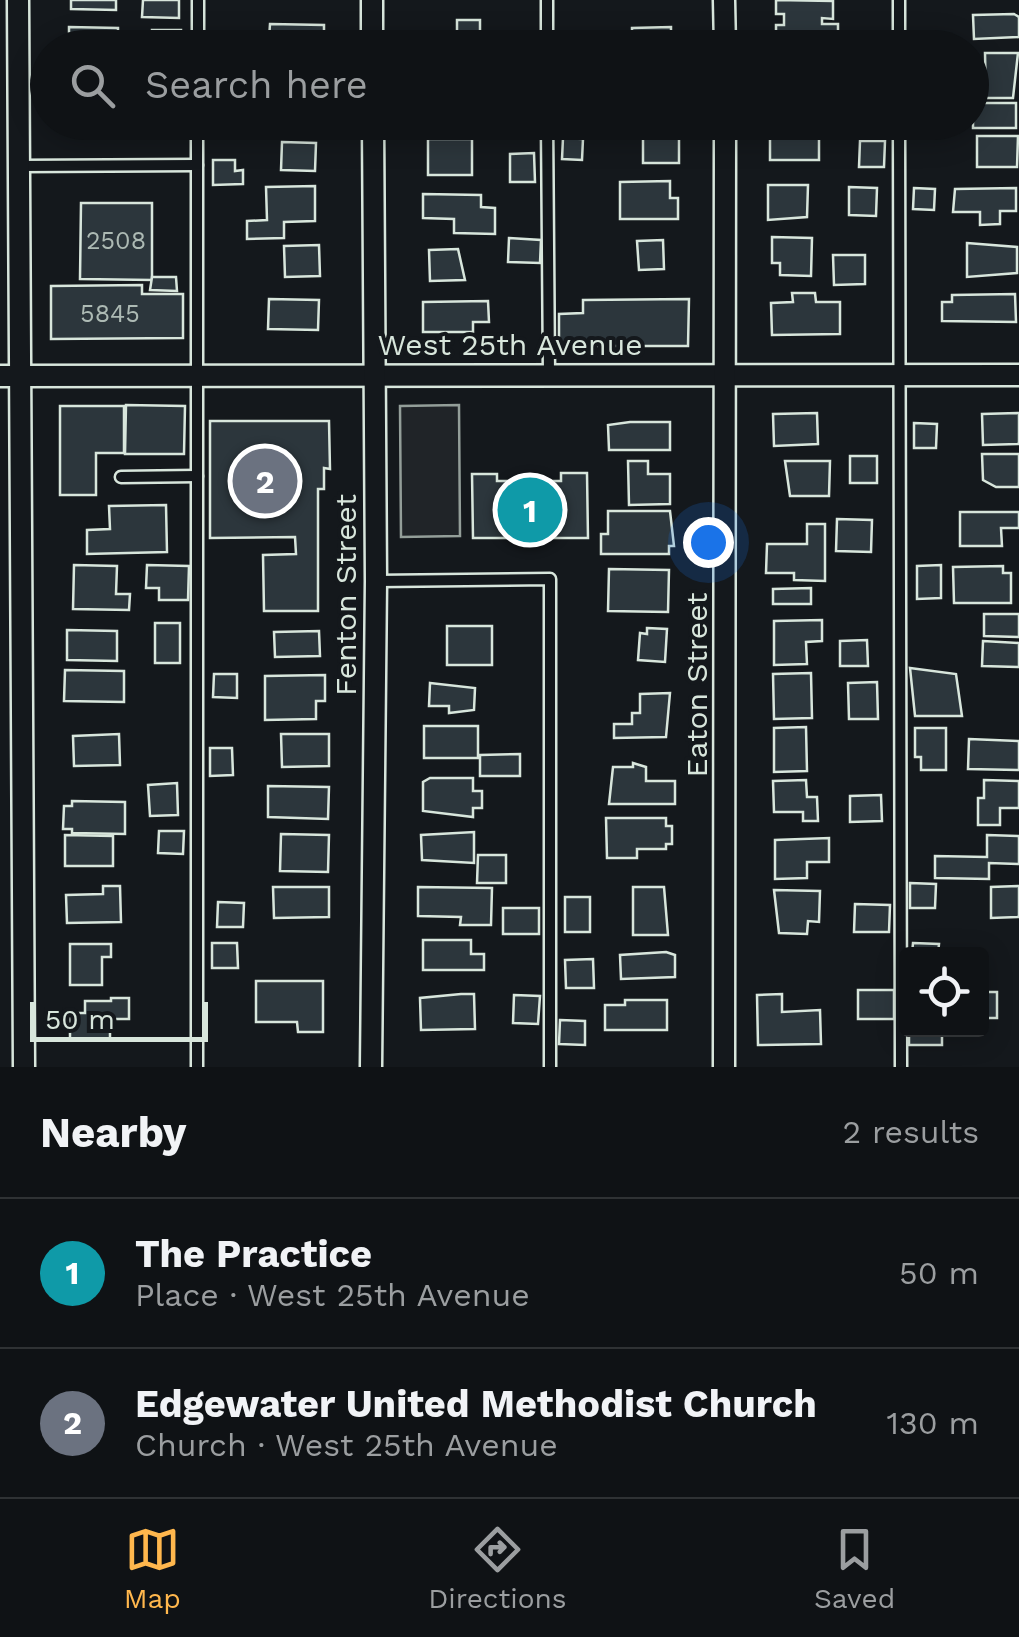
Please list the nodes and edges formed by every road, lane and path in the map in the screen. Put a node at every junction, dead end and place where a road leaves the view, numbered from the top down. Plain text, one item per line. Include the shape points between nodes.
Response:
1 (18, 0) edge
2 (198, 0) edge
3 (372, 0) edge
4 (547, 0) edge
5 (724, 0) edge
6 (899, 0) edge
7 (198, 30) edge
8 (372, 30) edge
9 (547, 30) edge
10 (724, 30) edge
11 (899, 30) edge
12 (198, 140) edge
13 (373, 140) edge
14 (547, 140) edge
15 (725, 140) edge
16 (899, 140) edge
17 (197, 165) junction
18 (19, 166) junction
19 (375, 374) junction
20 (548, 374) junction
21 (197, 375) junction
22 (726, 375) junction
23 (900, 375) junction
24 (1019, 375) edge
25 (10, 377) edge
26 (197, 476) junction
27 (121, 477) dead end
28 (376, 581) junction
29 (24, 1067) edge
30 (197, 1067) edge
31 (372, 1067) edge
32 (550, 1067) edge
33 (724, 1067) edge
34 (902, 1067) edge

1 - 18 street
2 - 7 lane
3 - 8 street
4 - 9 lane
5 - 10 street
6 - 11 lane
12 - 17 lane
13 - 19 street, Fenton Street
14 - 20 lane
15 - 22 street, Eaton Street
16 - 23 lane
17 - 18 lane
17 - 21 lane
18 - 25 street
19 - 20 street, West 25th Avenue
19 - 21 street, West 25th Avenue
19 - 28 street, Fenton Street
20 - 22 street, West 25th Avenue
21 - 25 street, West 25th Avenue
21 - 26 lane
22 - 23 street, West 25th Avenue
22 - 33 street, Eaton Street
23 - 24 street, West 25th Avenue
23 - 34 lane
25 - 29 street
26 - 27 lane
26 - 30 lane
28 - 31 street, Fenton Street
28 - 32 lane via 550,579

